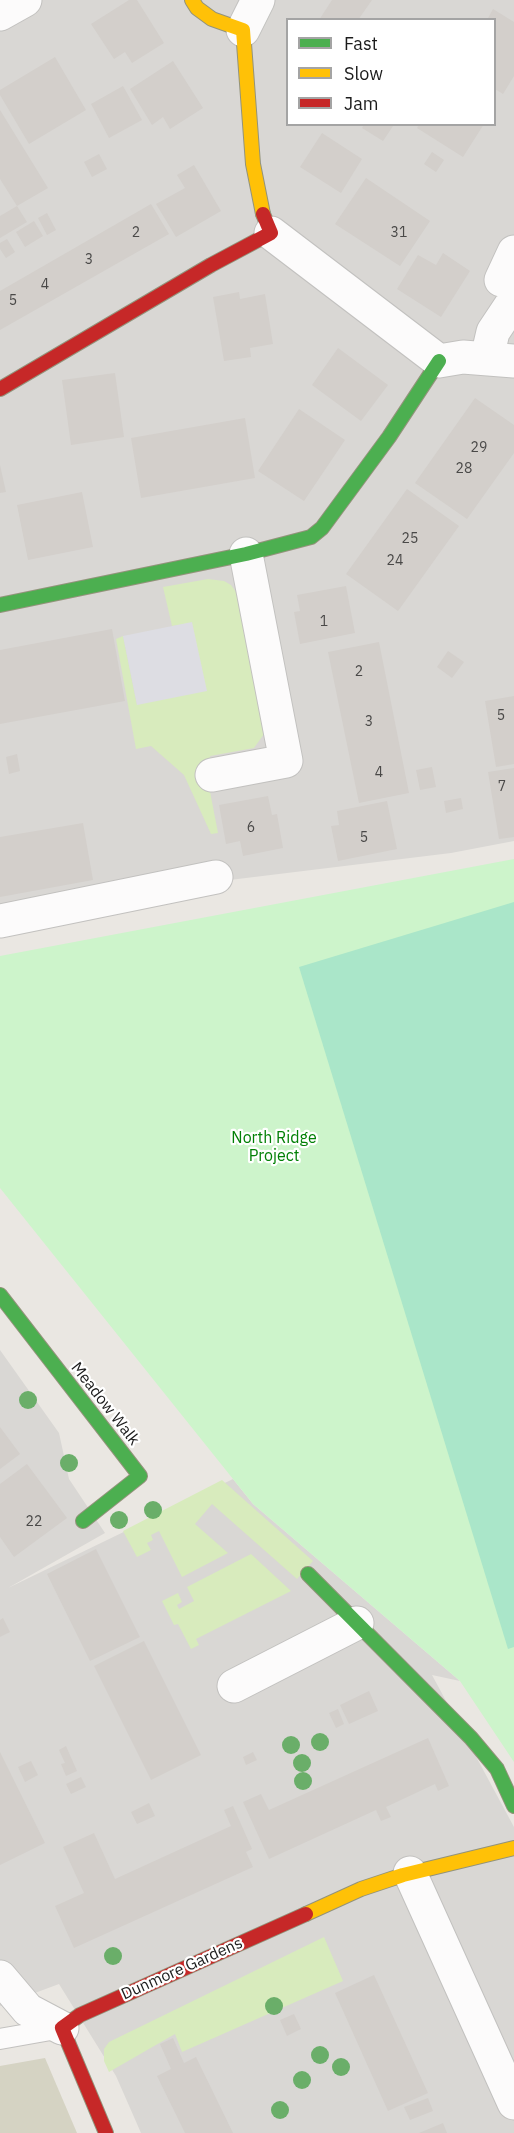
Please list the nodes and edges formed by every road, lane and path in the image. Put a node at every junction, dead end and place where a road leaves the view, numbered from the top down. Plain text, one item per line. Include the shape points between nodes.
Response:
1 (25, 0) edge
2 (192, 0) edge
3 (258, 0) edge
4 (0, 14) edge
5 (243, 30) junction
6 (271, 233) junction
7 (509, 278) edge
8 (501, 359) edge
9 (439, 361) junction
10 (0, 389) edge
11 (246, 554) junction
12 (0, 604) edge
13 (212, 776) dead end
14 (216, 877) dead end
15 (0, 921) edge
16 (0, 1295) edge
17 (82, 1521) dead end
18 (308, 1574) dead end
19 (357, 1623) junction
20 (234, 1686) dead end
21 (514, 1806) edge
22 (514, 1848) edge
23 (410, 1873) junction
24 (0, 1977) edge
25 (62, 2028) junction
26 (0, 2039) edge
27 (514, 2103) edge
28 (106, 2133) edge

1 - 4 street
2 - 5 street via 212,19
3 - 5 street
5 - 6 street via 253,164
6 - 9 street
6 - 10 street
7 - 8 street via 493,332
8 - 9 street via 463,357
9 - 11 street via 322,528 303,540
11 - 12 street
11 - 13 street via 286,761
14 - 15 street
16 - 17 street, Meadow Walk via 140,1476
18 - 19 street
19 - 20 street
19 - 21 street via 471,1738 496,1769
22 - 23 street, Dunmore Gardens
23 - 25 street, Dunmore Gardens via 361,1889 80,2015
23 - 27 street
24 - 25 street via 28,2010
25 - 26 lane
25 - 28 street

